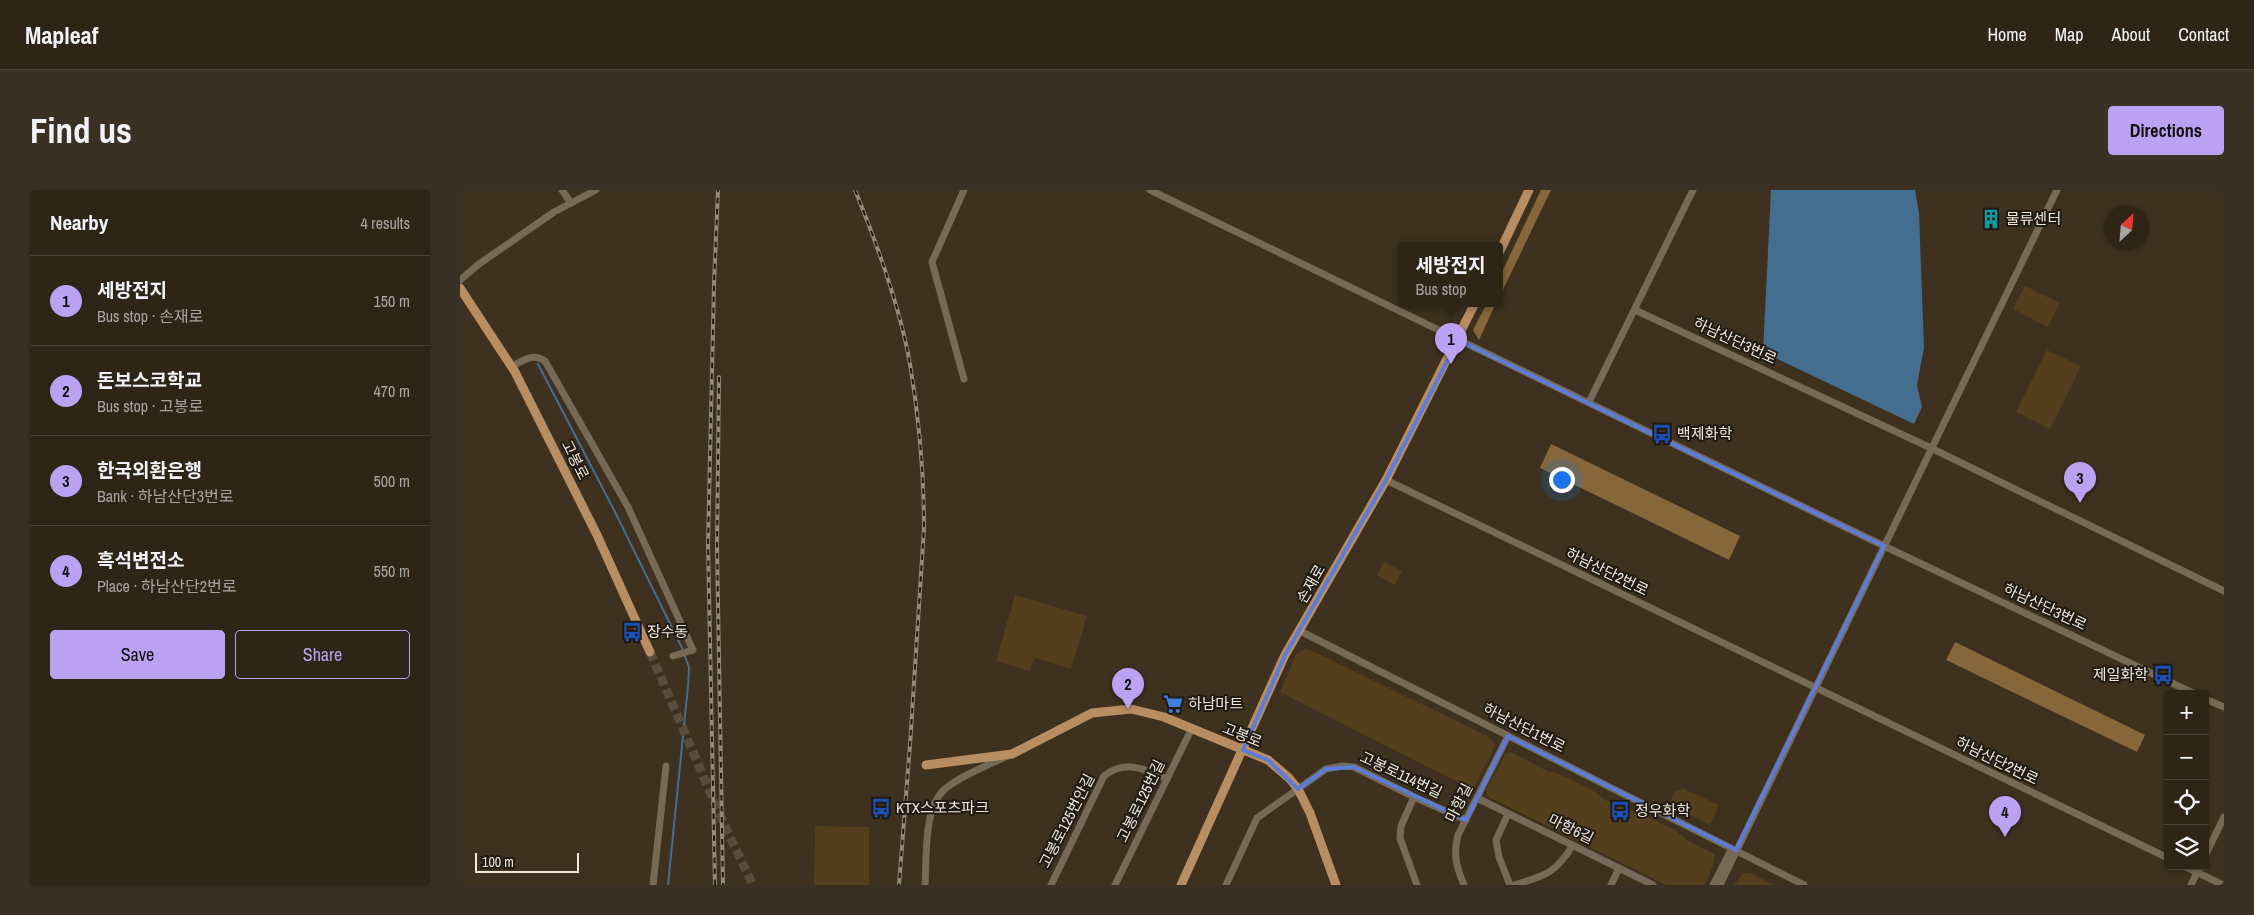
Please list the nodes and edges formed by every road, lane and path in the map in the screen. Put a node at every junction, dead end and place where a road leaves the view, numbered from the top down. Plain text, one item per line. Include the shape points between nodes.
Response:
1 (562, 190) edge
2 (596, 190) edge
3 (964, 190) edge
4 (1150, 190) edge
5 (1529, 190) edge
6 (1693, 190) edge
7 (2057, 190) edge
8 (571, 203) junction
9 (1503, 246) edge
10 (460, 280) edge
11 (460, 288) edge
12 (1473, 307) edge
13 (1636, 310) junction
14 (1458, 340) junction
15 (512, 366) junction
16 (964, 379) dead end
17 (1589, 402) junction
18 (1931, 448) junction
19 (1386, 480) junction
20 (1884, 546) junction
21 (2224, 591) edge
22 (1300, 631) junction
23 (650, 652) tunnel mouth
24 (675, 655) dead end
25 (1815, 688) junction
26 (2187, 690) edge
27 (2209, 701) edge
28 (2224, 708) edge
29 (1192, 728) junction
30 (1508, 736) junction
31 (1243, 750) junction
32 (1012, 754) junction
33 (926, 765) dead end
34 (666, 766) dead end
35 (1167, 779) junction
36 (1298, 788) junction
37 (1414, 796) junction
38 (1477, 798) junction
39 (1508, 814) junction
40 (2224, 817) edge
41 (1466, 820) junction
42 (1573, 845) junction
43 (2209, 848) edge
44 (1736, 850) junction
45 (2164, 856) edge
46 (1619, 868) junction
47 (2198, 870) edge
48 (2200, 870) edge
49 (652, 885) edge
50 (925, 885) edge
51 (1051, 885) edge
52 (1115, 885) edge
53 (1181, 885) edge
54 (1226, 885) edge
55 (1336, 885) edge
56 (1417, 885) edge
57 (1464, 885) edge
58 (1510, 885) edge
59 (1514, 885) edge
60 (1611, 885) edge
61 (1653, 885) edge
62 (1713, 885) edge
63 (1720, 885) edge
64 (1804, 885) edge
65 (2191, 885) edge
66 (2223, 885) edge

1 - 8 street
2 - 8 street
3 - 16 street via 932,262
4 - 14 street, 하남산단3번로
5 - 9 main road
6 - 13 street
7 - 18 street
8 - 10 street
11 - 15 main road, 고봉로
12 - 14 main road, 손재로
13 - 17 street
13 - 18 street, 하남산단3번로
14 - 17 street, 하남산단3번로
14 - 19 main road, 손재로
15 - 23 main road, 고봉로 via 597,536
15 - 24 street via 532,357 545,361 628,507 693,650
17 - 20 street, 하남산단3번로
18 - 20 street
18 - 21 street, 하남산단3번로
19 - 22 main road, 손재로
19 - 25 street, 하남산단2번로
20 - 25 street
20 - 26 street, 하남산단3번로
22 - 30 street, 하남산단1번로
22 - 31 main road, 손재로 via 1284,655
25 - 44 street
25 - 45 street, 하남산단2번로
27 - 28 street
29 - 31 main road, 고봉로
29 - 32 main road, 고봉로 via 1136,710 1105,711 1073,721
29 - 35 street, 고봉로125번길
30 - 38 street, 마항길
30 - 44 street, 하남산단1번로
31 - 36 main road, 고봉로 via 1268,760
31 - 53 main road, 손재로
32 - 33 main road, 고봉로
32 - 50 street via 950,786 938,797 931,811
34 - 49 street
35 - 51 street, 고봉로125번안길 via 1140,766 1122,766 1104,776
35 - 52 street, 고봉로125번길
36 - 37 street, 고봉로114번길 via 1326,769 1354,766
36 - 54 street, 고봉로114번길 via 1257,818
36 - 55 main road, 고봉로
37 - 41 street, 고봉로114번길
37 - 56 street via 1400,826 1400,838
38 - 39 street, 마항6길
38 - 41 street, 마항길
39 - 42 street, 마항6길
39 - 58 street via 1496,840
40 - 43 street
41 - 57 street, 마항길 via 1454,848 1455,864
42 - 46 street, 마항6길
42 - 59 street via 1553,871
44 - 62 street via 1730,852
44 - 63 street
44 - 64 street, 하남산단1번로
46 - 60 street
46 - 61 street, 마항6길
47 - 65 street
48 - 66 street

